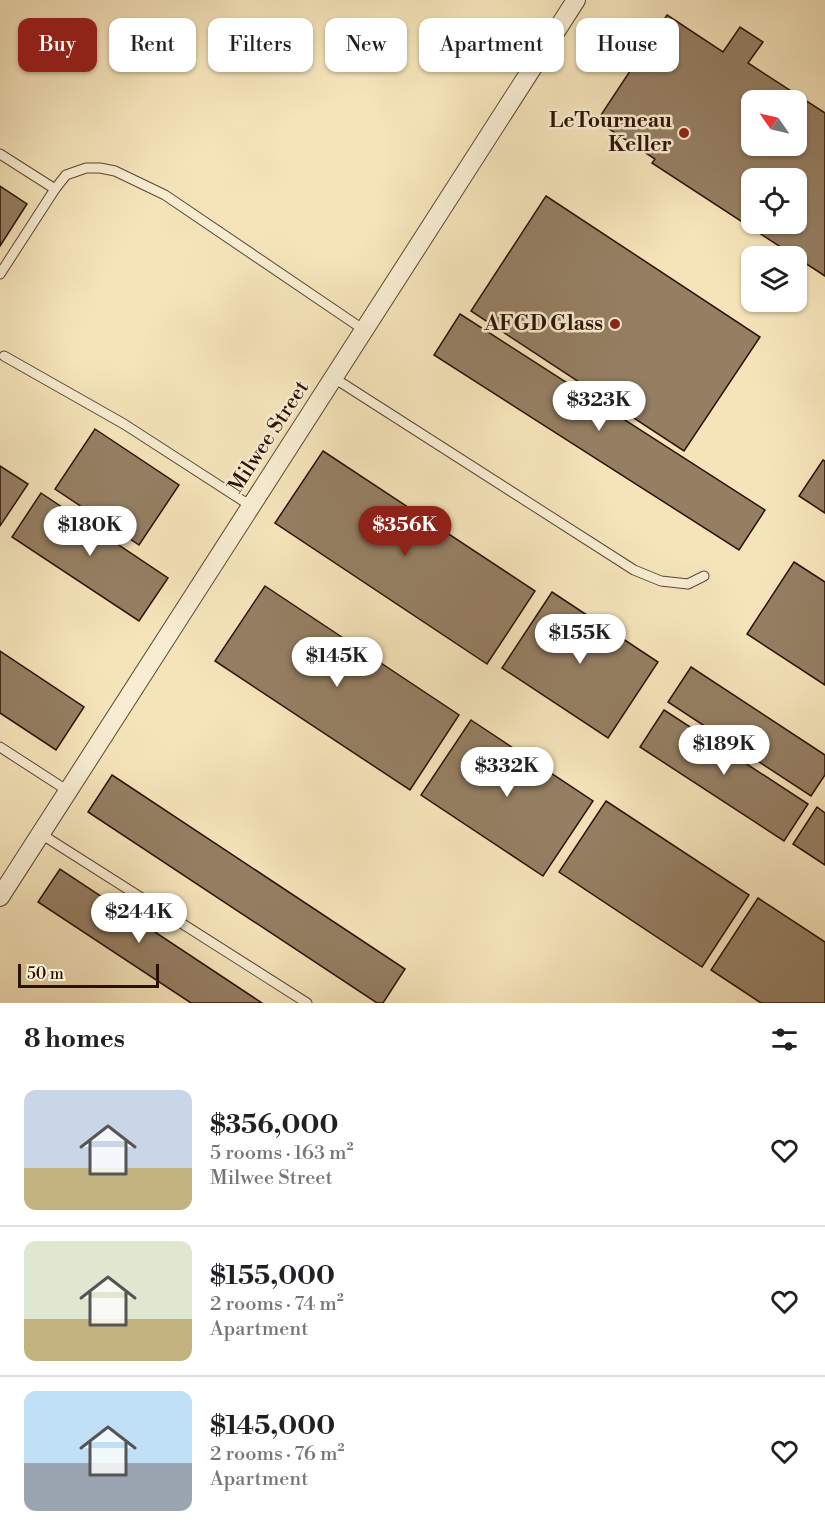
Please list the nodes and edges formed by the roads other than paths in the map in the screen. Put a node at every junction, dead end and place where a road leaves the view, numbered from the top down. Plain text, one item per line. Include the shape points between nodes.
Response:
1 (576, 0) edge
2 (0, 154) edge
3 (55, 189) junction
4 (0, 274) edge
5 (364, 330) junction
6 (4, 356) dead end
7 (334, 378) junction
8 (251, 506) junction
9 (704, 576) dead end
10 (0, 747) edge
11 (68, 791) junction
12 (40, 834) junction
13 (0, 897) edge
14 (307, 1003) edge

1 - 5 street, Milwee Street
2 - 3 lane
3 - 4 lane
3 - 5 lane via 66,175 86,168 115,171 165,195
5 - 7 street, Milwee Street
6 - 8 lane via 124,424
7 - 8 street, Milwee Street
7 - 9 lane via 634,570 661,581 688,584
8 - 11 street, Milwee Street
10 - 11 lane
11 - 12 street, Milwee Street
12 - 13 street, Milwee Street
12 - 14 lane

